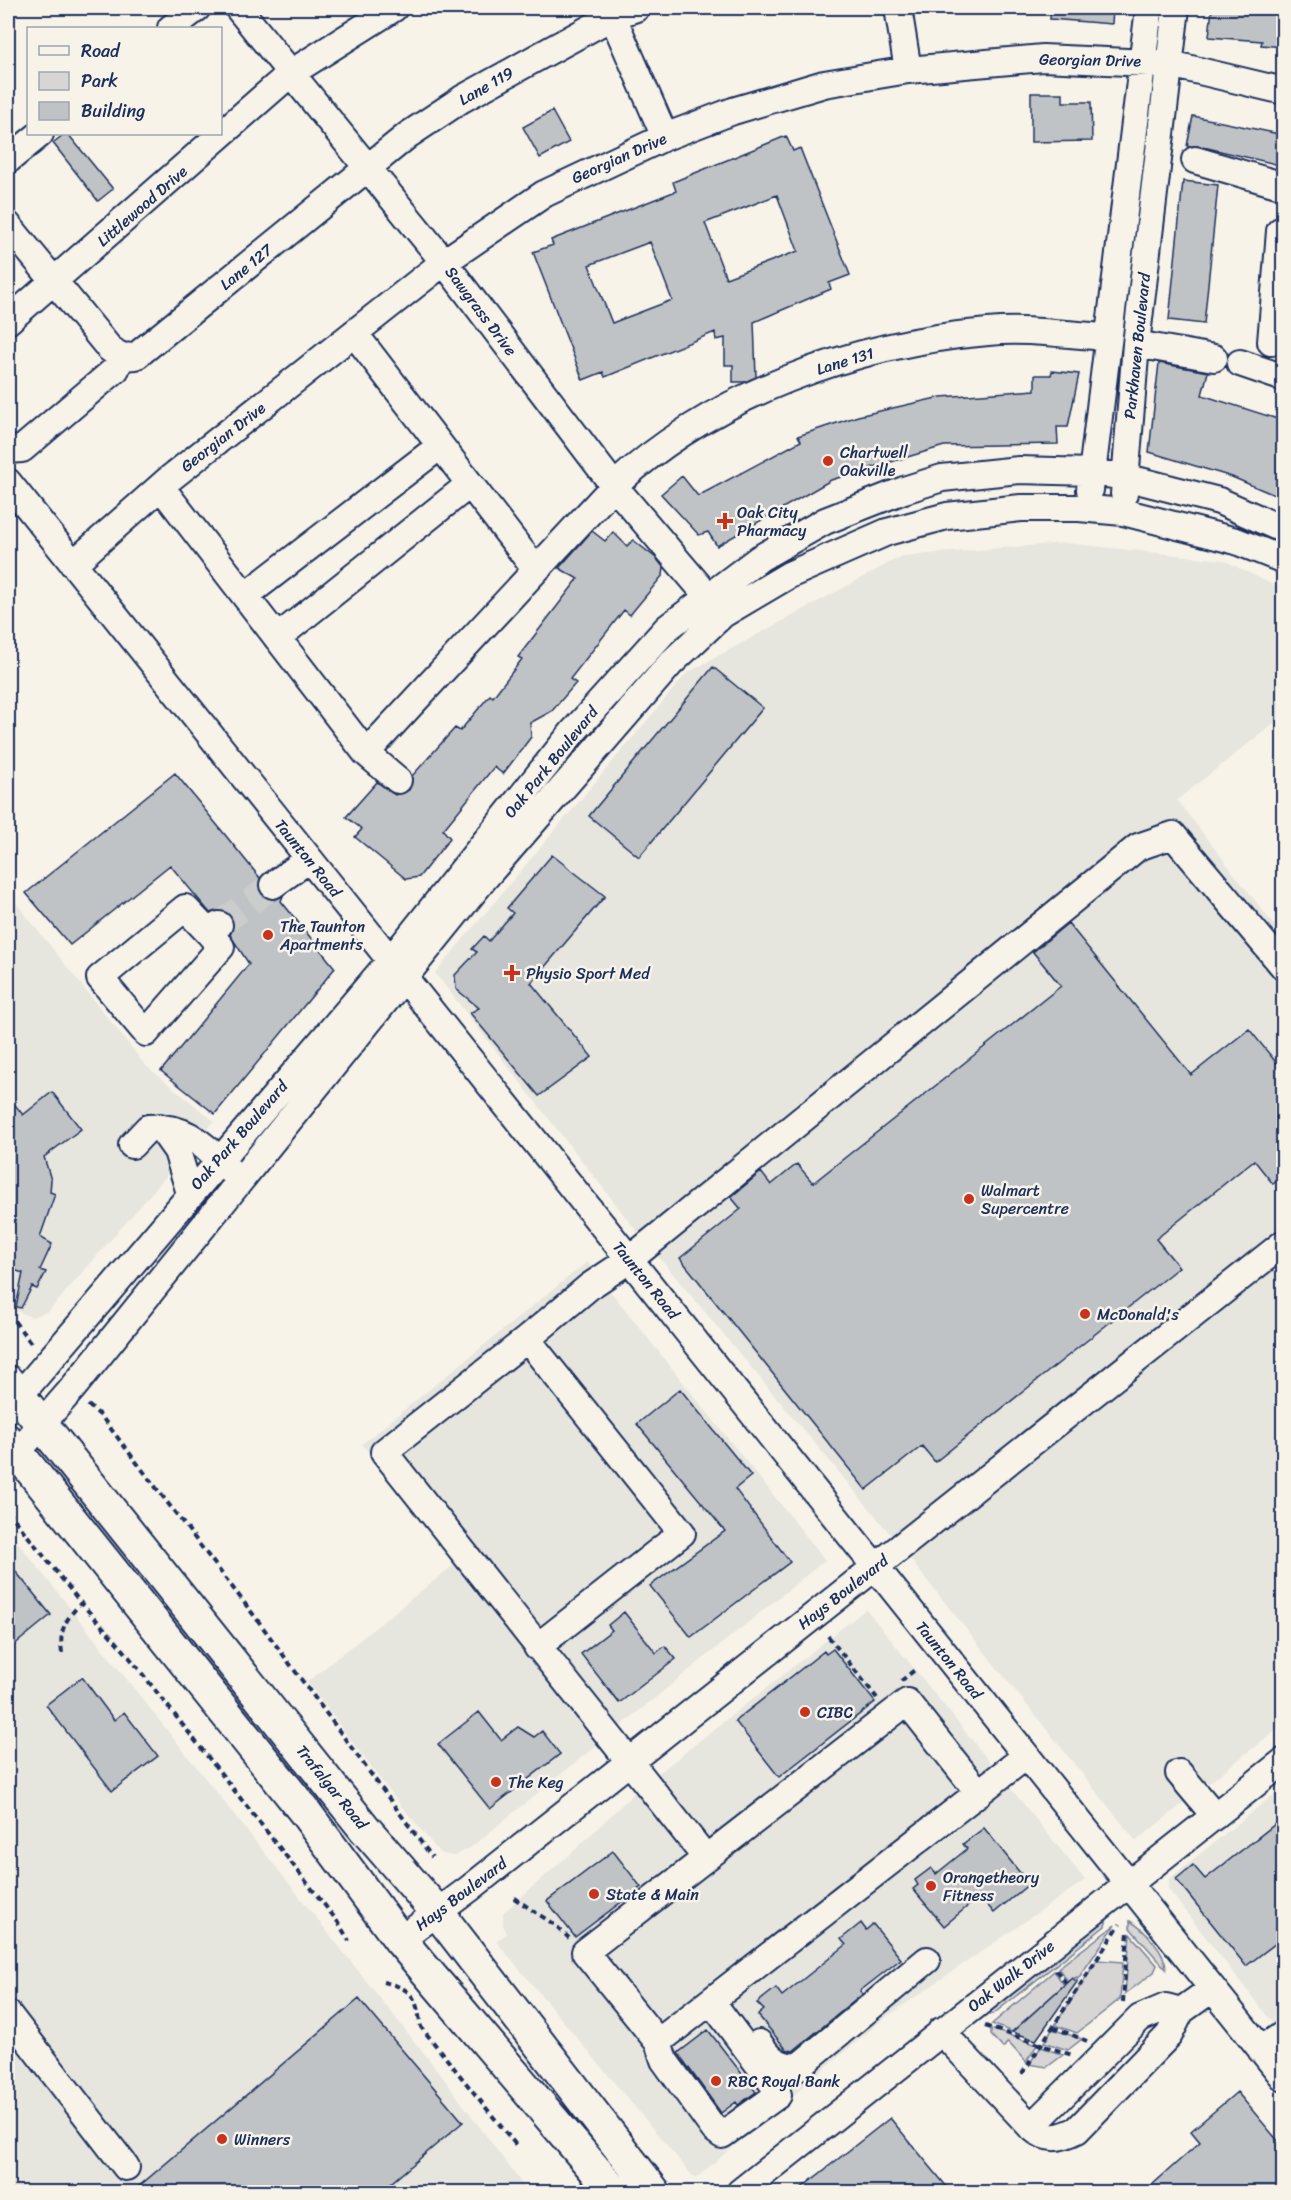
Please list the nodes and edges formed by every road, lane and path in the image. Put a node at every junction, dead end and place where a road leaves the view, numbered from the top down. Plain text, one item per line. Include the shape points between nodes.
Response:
1 (197, 8) edge
2 (238, 8) edge
3 (394, 8) edge
4 (898, 8) edge
5 (1149, 8) edge
6 (1176, 8) edge
7 (619, 10) edge
8 (172, 27) edge
9 (1142, 61) junction
10 (1170, 64) junction
11 (908, 70) junction
12 (291, 74) junction
13 (1284, 91) edge
14 (39, 135) edge
15 (222, 135) edge
16 (222, 135) edge
17 (665, 137) junction
18 (8, 160) edge
19 (1195, 160) dead end
20 (367, 168) junction
21 (1155, 180) junction
22 (1127, 183) junction
23 (1284, 186) edge
24 (8, 225) edge
25 (1284, 231) edge
26 (444, 262) junction
27 (53, 283) junction
28 (8, 321) edge
29 (354, 333) junction
30 (1107, 337) junction
31 (1271, 342) dead end
32 (1136, 344) junction
33 (121, 357) junction
34 (1214, 358) dead end
35 (1240, 363) dead end
36 (1284, 378) edge
37 (440, 446) junction
38 (8, 450) edge
39 (1092, 472) junction
40 (1125, 477) junction
41 (8, 482) edge
42 (470, 484) junction
43 (614, 486) junction
44 (161, 487) junction
45 (1088, 509) junction
46 (1123, 512) junction
47 (1284, 530) edge
48 (1284, 560) edge
49 (73, 564) junction
50 (536, 570) junction
51 (245, 596) junction
52 (715, 605) junction
53 (277, 638) junction
54 (366, 753) junction
55 (398, 780) dead end
56 (309, 859) junction
57 (273, 885) tunnel mouth
58 (214, 929) joint
59 (1284, 967) edge
60 (398, 970) junction
61 (160, 1127) junction
62 (132, 1145) dead end
63 (218, 1160) junction
64 (240, 1181) junction
65 (190, 1192) junction
66 (1284, 1243) edge
67 (629, 1260) junction
68 (8, 1313) edge
69 (527, 1339) junction
70 (31, 1342) dead end
71 (11, 1396) edge
72 (97, 1412) dead end
73 (21, 1445) edge
74 (8, 1511) edge
75 (875, 1567) junction
76 (81, 1603) junction
77 (828, 1636) dead end
78 (537, 1647) junction
79 (62, 1653) dead end
80 (917, 1668) dead end
81 (894, 1687) dead end
82 (886, 1693) dead end
83 (1026, 1756) junction
84 (1284, 1761) edge
85 (628, 1762) junction
86 (1179, 1773) dead end
87 (980, 1793) junction
88 (1215, 1816) junction
89 (432, 1857) dead end
90 (706, 1858) junction
91 (1128, 1884) junction
92 (514, 1898) dead end
93 (438, 1913) junction
94 (1120, 1924) dead end
95 (1128, 1931) dead end
96 (400, 1940) junction
97 (349, 1941) dead end
98 (585, 1952) junction
99 (927, 1960) dead end
100 (1056, 1970) dead end
101 (382, 1982) dead end
102 (1066, 1983) dead end
103 (1212, 1989) junction
104 (716, 1996) junction
105 (1123, 2002) dead end
106 (1181, 2011) junction
107 (8, 2014) edge
108 (985, 2026) dead end
109 (1053, 2027) junction
110 (941, 2031) junction
111 (1284, 2034) edge
112 (1088, 2041) dead end
113 (658, 2042) junction
114 (1041, 2044) junction
115 (1261, 2050) junction
116 (1078, 2057) dead end
117 (1022, 2074) dead end
118 (1284, 2079) edge
119 (1031, 2127) junction
120 (516, 2145) dead end
121 (126, 2167) dead end
122 (614, 2193) edge
123 (654, 2193) edge
124 (740, 2193) edge

1 - 8 street
2 - 12 street, Sawgrass Drive
3 - 12 street, Littlewood Drive
4 - 11 street
5 - 9 street, Parkhaven Boulevard
6 - 10 street, Parkhaven Boulevard
7 - 17 street
7 - 20 street, Lane 119 via 462,99
9 - 10 street, Georgian Drive
9 - 11 street, Georgian Drive via 1043,58
9 - 22 street, Parkhaven Boulevard
10 - 13 street, Georgian Drive
10 - 21 street, Parkhaven Boulevard
11 - 17 street, Georgian Drive via 824,84 733,111
12 - 15 street, Littlewood Drive
12 - 20 street, Sawgrass Drive
14 - 18 street
16 - 27 street, Littlewood Drive
17 - 26 street, Georgian Drive via 544,194
19 - 23 street
20 - 26 street, Sawgrass Drive
20 - 33 street, Lane 127 via 136,356
21 - 22 street
21 - 32 street, Parkhaven Boulevard
22 - 30 street, Parkhaven Boulevard
24 - 27 street
25 - 31 street via 1280,231
26 - 29 street, Georgian Drive
26 - 43 street, Sawgrass Drive
27 - 28 street, Littlewood Drive
27 - 33 street
29 - 37 street
29 - 44 street, Georgian Drive
30 - 39 street, Parkhaven Boulevard
30 - 43 street, Lane 131 via 989,332 859,356 783,382 714,415 659,448
32 - 34 street
32 - 40 street, Parkhaven Boulevard
33 - 38 street via 116,369 22,450
35 - 36 street
37 - 42 street
37 - 51 street
39 - 40 street, Oak Park Boulevard
39 - 45 street, Parkhaven Boulevard
39 - 52 street, Oak Park Boulevard via 986,473 942,478 904,490 825,521 760,558
40 - 46 street, Parkhaven Boulevard
40 - 47 street, Oak Park Boulevard via 1219,501
41 - 49 street, Taunton Road
42 - 50 street
42 - 53 street
43 - 50 street, Lane 131
43 - 52 street, Sawgrass Drive
44 - 49 street, Georgian Drive
44 - 51 street
45 - 46 street, Oak Park Boulevard
45 - 52 street, Oak Park Boulevard via 1021,508 947,516 887,532
46 - 48 street, Oak Park Boulevard via 1236,541
49 - 56 street, Taunton Road
50 - 54 street, Lane 131
51 - 53 street
52 - 60 street, Oak Park Boulevard via 671,663 483,880
53 - 54 street
54 - 55 street
56 - 57 street
56 - 60 street, Taunton Road
58 - 58 street via 221,947 146,1033 100,978 184,908
59 - 67 street via 1173,835 1138,847
60 - 63 street, Oak Park Boulevard
60 - 64 street, Oak Park Boulevard
60 - 67 street, Taunton Road
61 - 62 street via 148,1128
61 - 63 street via 192,1135
61 - 65 street via 177,1151
63 - 64 street
63 - 65 street, Oak Park Boulevard
64 - 73 street, Oak Park Boulevard
65 - 71 street, Oak Park Boulevard
66 - 75 street, Hays Boulevard
67 - 69 street via 590,1286
67 - 75 street, Taunton Road
68 - 70 path
69 - 78 street via 384,1452
69 - 78 street via 682,1533
71 - 73 main road, Trafalgar Road
72 - 89 path via 256,1618
73 - 93 main road, Trafalgar Road
73 - 96 main road, Trafalgar Road
74 - 76 path
75 - 83 street, Taunton Road
75 - 85 street, Hays Boulevard
76 - 79 path via 67,1618 59,1635
76 - 97 path via 122,1648
77 - 82 path via 878,1699
78 - 85 street
80 - 81 path
83 - 87 street
83 - 91 street, Taunton Road
84 - 88 street, Oak Walk Drive
85 - 90 street
85 - 93 street, Hays Boulevard
86 - 88 street
87 - 90 street via 908,1702
87 - 104 street
88 - 91 street, Oak Walk Drive
90 - 98 street
91 - 103 street, Taunton Road
91 - 110 street, Oak Walk Drive
92 - 98 path via 555,1925
93 - 96 street, Hays Boulevard
93 - 123 main road, Trafalgar Road
94 - 109 path
95 - 105 path
96 - 122 main road, Trafalgar Road
98 - 113 street
99 - 104 street via 798,2067 783,2066 769,2057
100 - 102 path
101 - 120 path via 402,1986 412,1994 421,2027
103 - 106 street
103 - 115 street, Taunton Road
104 - 113 street
104 - 113 street via 778,2096 722,2135 664,2060
106 - 119 street via 1166,2007 1140,2018
106 - 119 street via 1169,2035 1077,2130 1052,2138
107 - 121 street
108 - 114 path
109 - 112 path
109 - 114 path
110 - 119 street
110 - 124 street, Oak Walk Drive
111 - 115 street
114 - 116 path
114 - 117 path
115 - 118 street, Taunton Road

